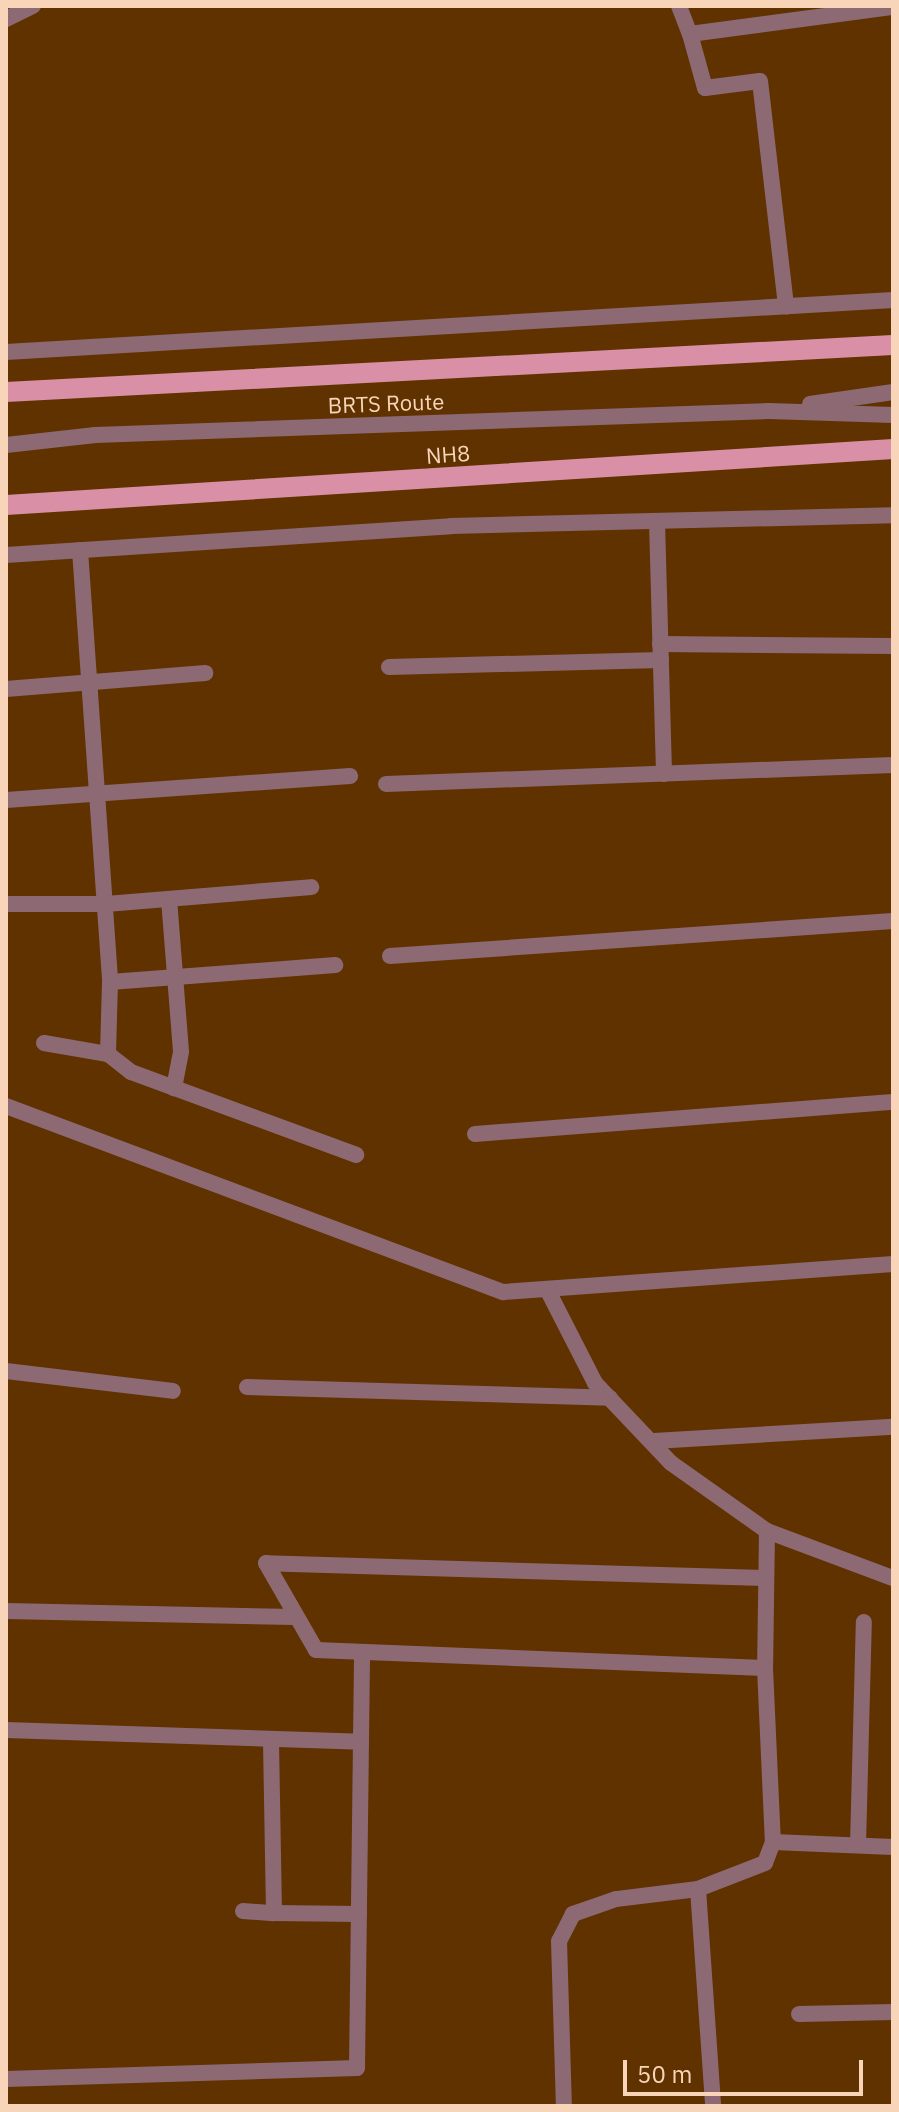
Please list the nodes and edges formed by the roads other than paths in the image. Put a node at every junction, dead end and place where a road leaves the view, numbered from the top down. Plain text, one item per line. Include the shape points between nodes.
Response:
1 (33, 6) edge
2 (679, 6) edge
3 (893, 7) edge
4 (6, 19) edge
5 (690, 34) junction
6 (893, 300) edge
7 (786, 307) junction
8 (893, 345) edge
9 (6, 352) edge
10 (6, 392) edge
11 (893, 392) edge
12 (769, 411) junction
13 (893, 415) edge
14 (6, 445) edge
15 (893, 449) edge
16 (6, 505) edge
17 (893, 515) edge
18 (657, 522) junction
19 (80, 550) junction
20 (6, 555) edge
21 (893, 646) edge
22 (660, 652) junction
23 (389, 667) dead end
24 (205, 673) dead end
25 (88, 682) junction
26 (6, 689) edge
27 (893, 765) edge
28 (664, 774) junction
29 (350, 776) dead end
30 (386, 784) dead end
31 (94, 793) junction
32 (6, 800) edge
33 (311, 887) dead end
34 (169, 899) junction
35 (6, 904) edge
36 (106, 904) junction
37 (893, 921) edge
38 (390, 956) dead end
39 (335, 965) dead end
40 (174, 977) junction
41 (110, 982) junction
42 (44, 1043) dead end
43 (108, 1054) junction
44 (174, 1088) junction
45 (893, 1102) edge
46 (6, 1106) edge
47 (475, 1134) dead end
48 (356, 1155) dead end
49 (893, 1264) edge
50 (547, 1289) junction
51 (6, 1371) edge
52 (247, 1387) dead end
53 (173, 1391) dead end
54 (610, 1398) junction
55 (893, 1427) edge
56 (654, 1441) junction
57 (767, 1531) junction
58 (764, 1578) junction
59 (893, 1578) edge
60 (6, 1611) edge
61 (294, 1617) junction
62 (864, 1622) dead end
63 (362, 1652) junction
64 (765, 1668) junction
65 (6, 1730) edge
66 (271, 1739) junction
67 (361, 1742) junction
68 (773, 1842) junction
69 (858, 1845) junction
70 (893, 1847) edge
71 (698, 1889) junction
72 (243, 1911) dead end
73 (274, 1913) junction
74 (359, 1914) junction
75 (893, 2012) edge
76 (799, 2014) dead end
77 (6, 2079) edge
78 (564, 2106) edge
79 (713, 2106) edge

1 - 4 street
2 - 5 street
3 - 5 street
5 - 7 street via 705,88 760,81
6 - 7 street
7 - 9 street
8 - 10 main road
11 - 12 street
12 - 13 street
12 - 14 street, BRTS Route via 95,435
15 - 16 main road, NH8
17 - 18 street
18 - 19 street via 451,526
18 - 22 street
19 - 20 street
19 - 25 street
21 - 22 street
22 - 23 street
22 - 28 street
24 - 25 street
25 - 26 street
25 - 31 street
27 - 28 street
28 - 30 street
29 - 31 street
31 - 32 street
31 - 36 street
33 - 34 street
34 - 36 street
34 - 40 street
35 - 36 street
36 - 41 street
37 - 38 street
39 - 40 street
40 - 41 street
40 - 44 street via 181,1052
41 - 43 street
42 - 43 street
43 - 44 street via 131,1072
44 - 48 street
45 - 47 street
46 - 50 street via 453,1276 503,1292
49 - 50 street
50 - 54 street via 595,1383
51 - 53 street
52 - 54 street
54 - 56 street
55 - 56 street
56 - 57 street via 671,1463
57 - 58 street
57 - 59 street
58 - 61 street via 266,1563
58 - 64 street
60 - 61 street
61 - 63 street via 316,1650
62 - 69 street
63 - 64 street
63 - 67 street
64 - 68 street
65 - 66 street
66 - 67 street
66 - 73 street
67 - 74 street
68 - 69 street
68 - 71 street via 765,1863
69 - 70 street
71 - 78 street via 616,1899 573,1914 559,1941
71 - 79 street
72 - 73 street
73 - 74 street
74 - 77 street via 357,2068
75 - 76 street

